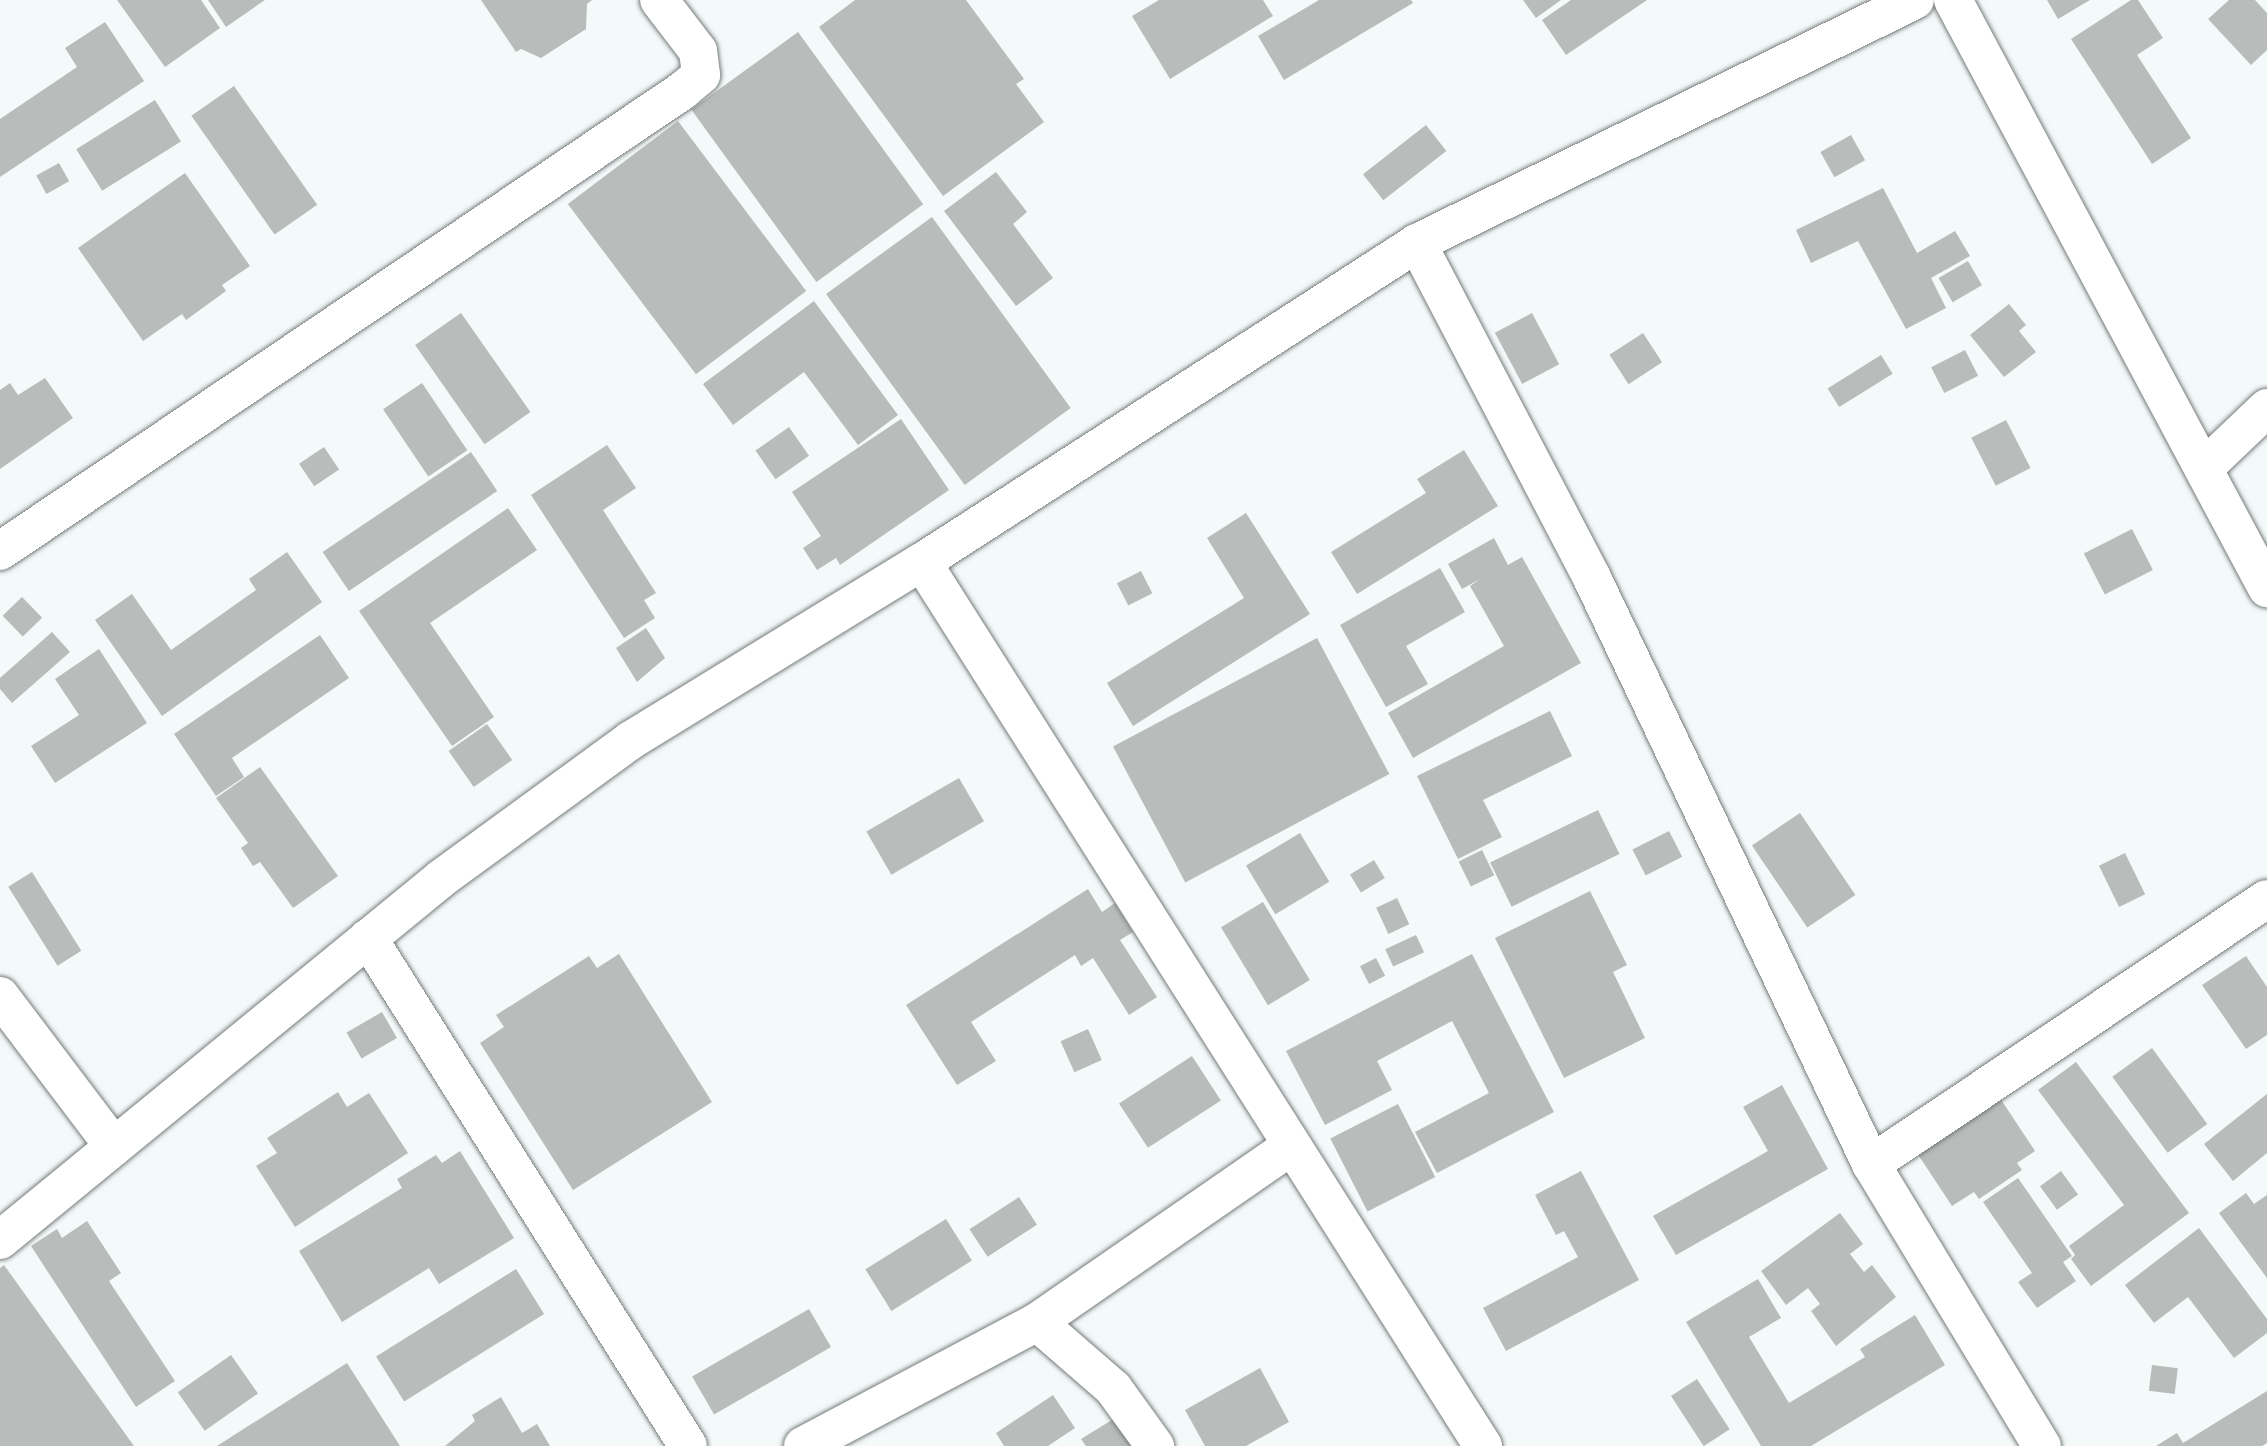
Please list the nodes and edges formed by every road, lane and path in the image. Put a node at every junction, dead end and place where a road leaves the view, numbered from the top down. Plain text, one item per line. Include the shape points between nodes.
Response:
1 (659, 0) edge
2 (1915, 0) edge
3 (1953, 0) edge
4 (1417, 243) junction
5 (2267, 408) edge
6 (2204, 468) junction
7 (0, 551) edge
8 (922, 562) junction
9 (2267, 588) edge
10 (2267, 900) edge
11 (368, 938) junction
12 (0, 996) edge
13 (1291, 1146) junction
14 (114, 1147) junction
15 (1871, 1164) junction
16 (0, 1240) edge
17 (1037, 1322) junction
18 (688, 1446) edge
19 (803, 1446) edge
20 (1156, 1446) edge
21 (1483, 1446) edge
22 (2042, 1446) edge

1 - 7 street via 698,51 701,75 682,91
2 - 4 street
3 - 6 street
4 - 8 street
4 - 15 street via 1592,578
5 - 6 street
6 - 9 street
8 - 11 street via 631,740
8 - 13 street
10 - 15 street
11 - 14 street
11 - 18 street
12 - 14 street
13 - 17 street
13 - 21 street
14 - 16 street
15 - 22 street
17 - 19 street
17 - 20 street via 1113,1388

